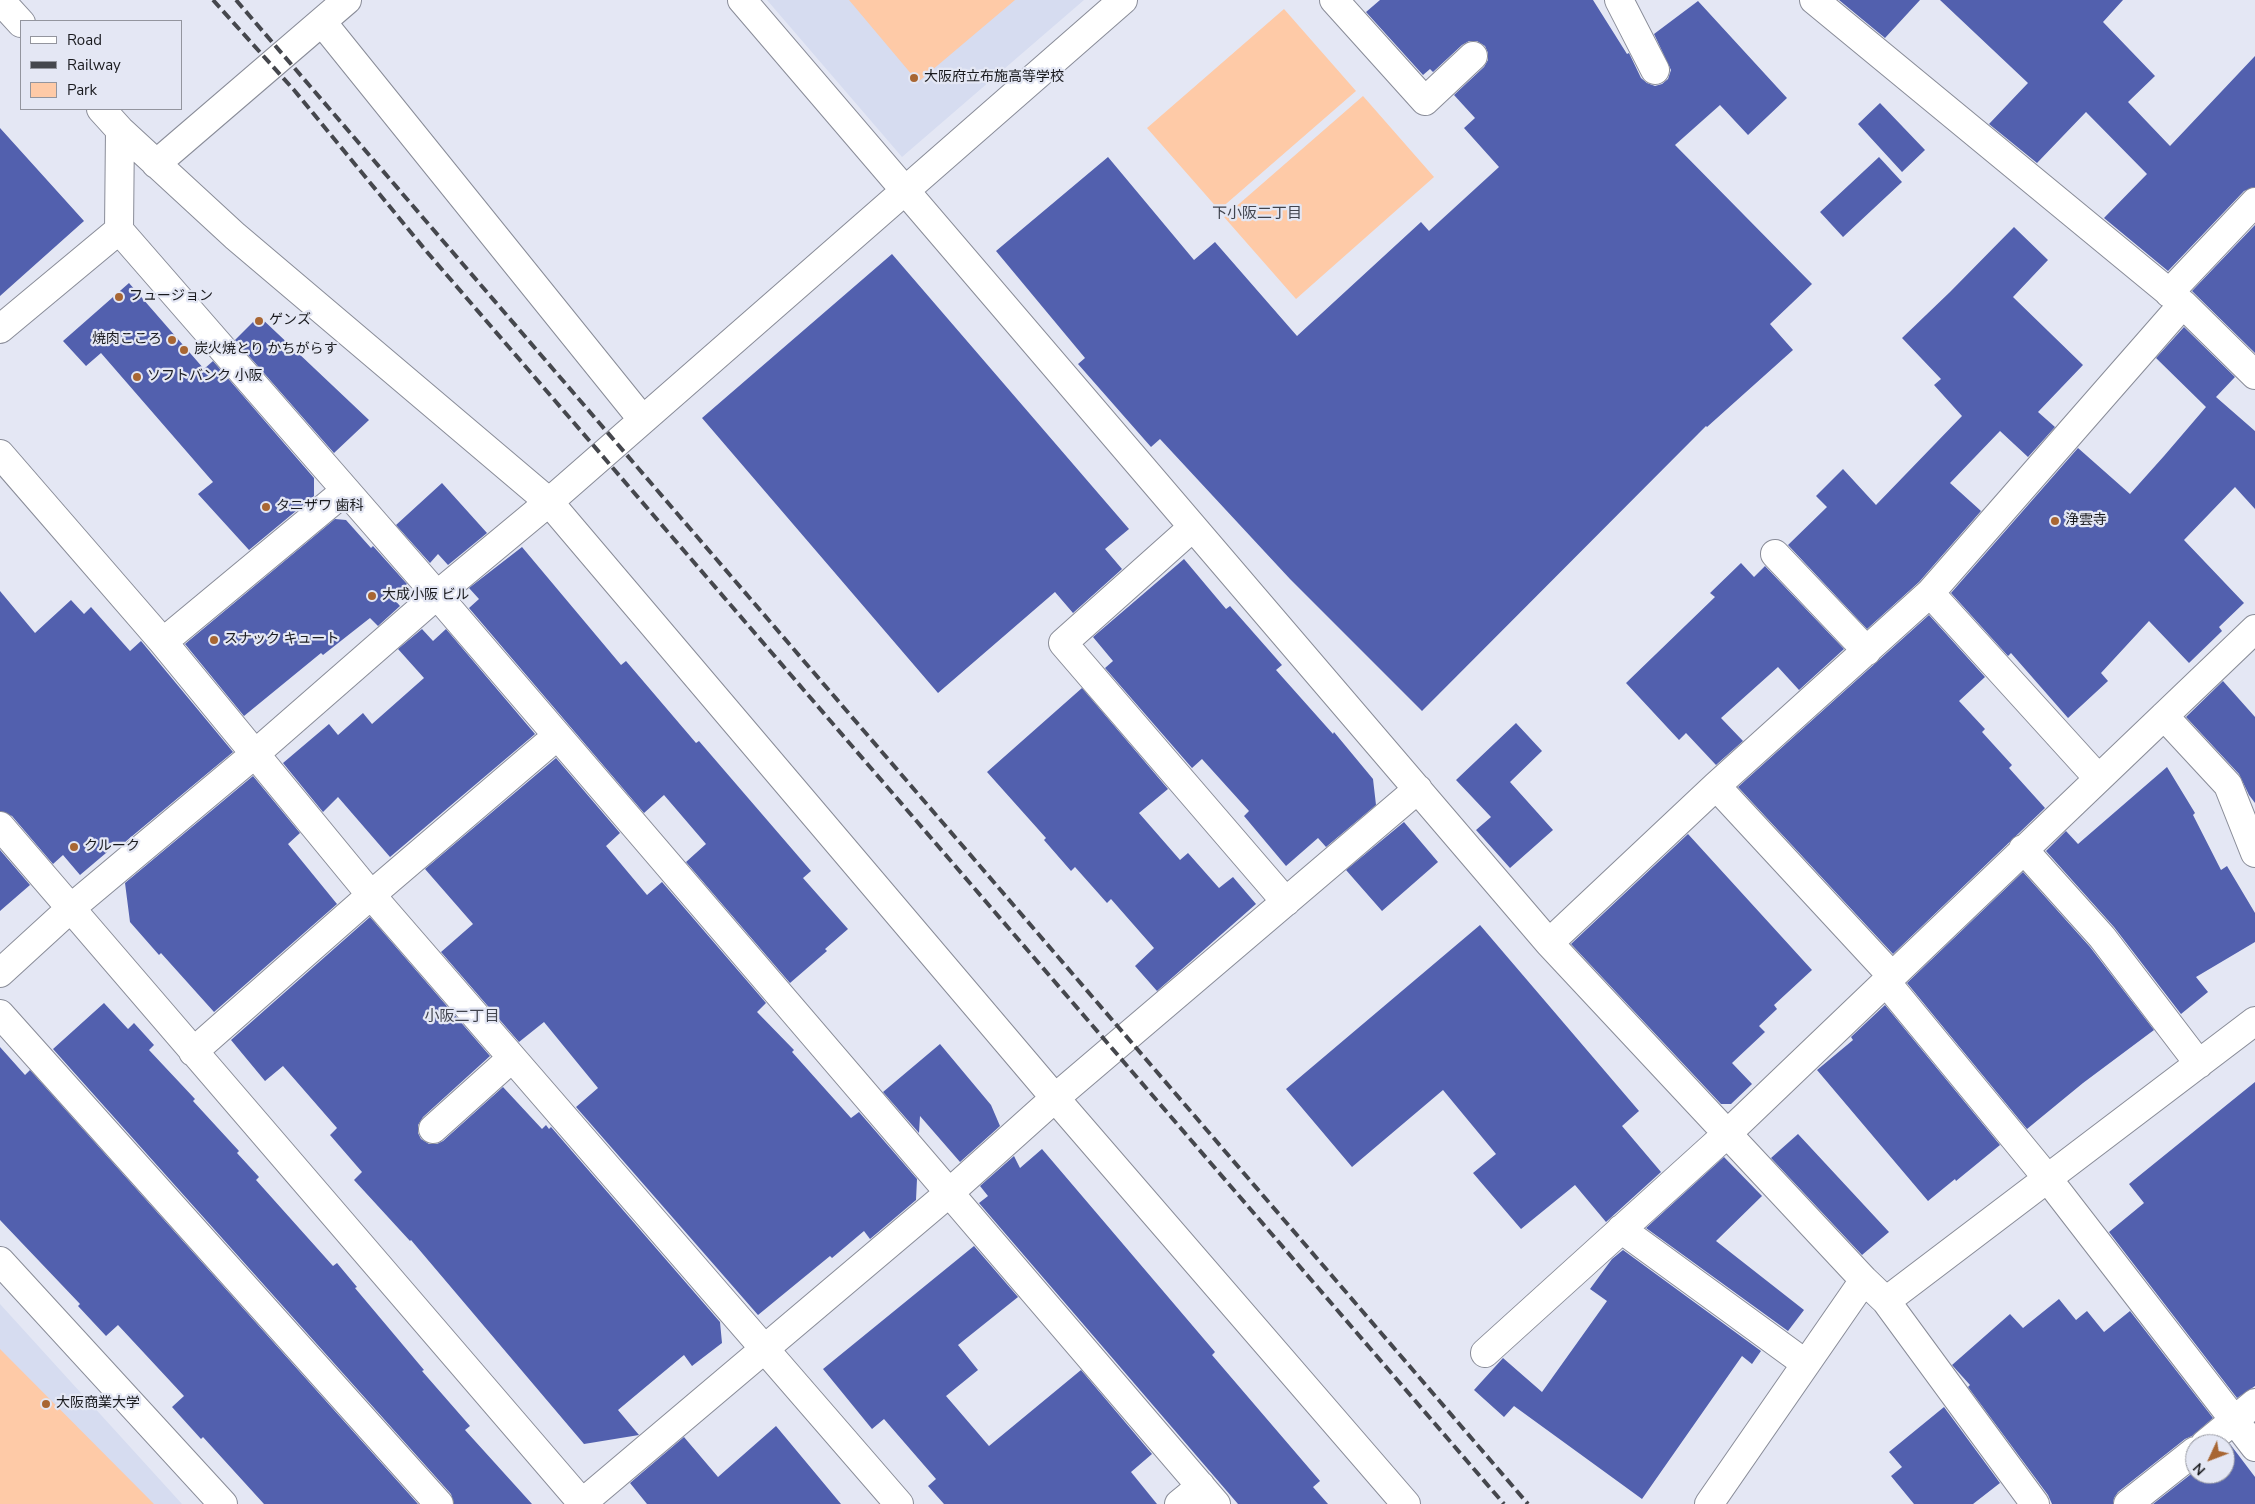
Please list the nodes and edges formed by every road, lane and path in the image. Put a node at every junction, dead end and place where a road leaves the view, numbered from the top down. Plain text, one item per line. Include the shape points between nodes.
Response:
1 (0, 0) edge
2 (347, 0) edge
3 (742, 0) edge
4 (1123, 0) edge
5 (1814, 0) edge
6 (1628, 4) edge
7 (1349, 5) edge
8 (20, 22) edge
9 (322, 22) junction
10 (1473, 56) dead end
11 (1655, 70) dead end
12 (101, 110) edge
13 (120, 130) junction
14 (156, 164) junction
15 (904, 189) junction
16 (2255, 202) edge
17 (120, 230) junction
18 (2176, 299) junction
19 (0, 329) edge
20 (2255, 375) edge
21 (642, 419) junction
22 (0, 454) edge
23 (345, 491) junction
24 (549, 502) junction
25 (1193, 527) junction
26 (1775, 554) dead end
27 (1930, 593) junction
28 (437, 595) junction
29 (2255, 629) edge
30 (163, 642) junction
31 (1867, 651) junction
32 (2164, 716) junction
33 (557, 736) junction
34 (256, 753) junction
35 (2098, 778) junction
36 (1716, 786) junction
37 (1418, 789) junction
38 (0, 826) edge
39 (2023, 848) junction
40 (2255, 853) edge
41 (371, 895) junction
42 (1286, 902) junction
43 (71, 908) junction
44 (1549, 943) junction
45 (0, 973) edge
46 (1889, 979) junction
47 (0, 1014) edge
48 (2255, 1022) edge
49 (193, 1052) junction
50 (512, 1058) junction
51 (2199, 1064) junction
52 (1054, 1098) junction
53 (433, 1128) dead end
54 (1728, 1133) junction
55 (2048, 1179) junction
56 (949, 1193) junction
57 (1621, 1229) junction
58 (0, 1261) edge
59 (1864, 1280) junction
60 (1886, 1301) junction
61 (763, 1348) junction
62 (1485, 1353) dead end
63 (1806, 1364) junction
64 (2255, 1404) edge
65 (2234, 1421) junction
66 (2217, 1434) edge
67 (2255, 1448) edge
68 (2185, 1460) edge
69 (1208, 1495) edge
70 (223, 1504) edge
71 (439, 1504) edge
72 (582, 1504) edge
73 (899, 1504) edge
74 (1179, 1504) edge
75 (1406, 1504) edge
76 (1709, 1504) edge
77 (2035, 1504) edge
78 (2128, 1504) edge

1 - 8 street
2 - 9 street
3 - 15 street
4 - 15 street
5 - 18 street
6 - 11 street
7 - 10 street via 1425,101
9 - 14 street
9 - 21 street
12 - 13 street
13 - 14 street
13 - 17 street
14 - 24 street
15 - 21 street
15 - 25 street
16 - 18 street
17 - 19 street
17 - 23 street
18 - 20 street
18 - 27 street
21 - 24 street
22 - 30 street
23 - 28 street
23 - 30 street
24 - 28 street
24 - 52 street
25 - 37 street
25 - 42 street via 1063,643
26 - 31 street
27 - 31 street
27 - 35 street
28 - 33 street
28 - 34 street
29 - 32 street
30 - 34 street
31 - 36 street
32 - 35 street
32 - 40 street via 2228,785
33 - 41 street
33 - 56 street
34 - 41 street
34 - 43 street
35 - 39 street
36 - 44 street
36 - 46 street
37 - 42 street
37 - 44 street
38 - 43 street
39 - 46 street
39 - 51 street via 2102,937
41 - 49 street
41 - 50 street
42 - 52 street
43 - 45 street
43 - 49 street
44 - 54 street
46 - 54 street
46 - 55 street
47 - 71 street
48 - 51 street
49 - 72 street
50 - 53 street
50 - 61 street
51 - 55 street
52 - 56 street
52 - 75 street
54 - 57 street
54 - 59 street
55 - 60 street
55 - 65 street
56 - 61 street
56 - 69 street
57 - 62 street
57 - 63 street
58 - 70 street
59 - 60 street
59 - 63 street
60 - 77 street
61 - 72 street
61 - 73 street
63 - 76 street
64 - 65 street
65 - 66 street
65 - 67 street
68 - 78 street
69 - 74 street

